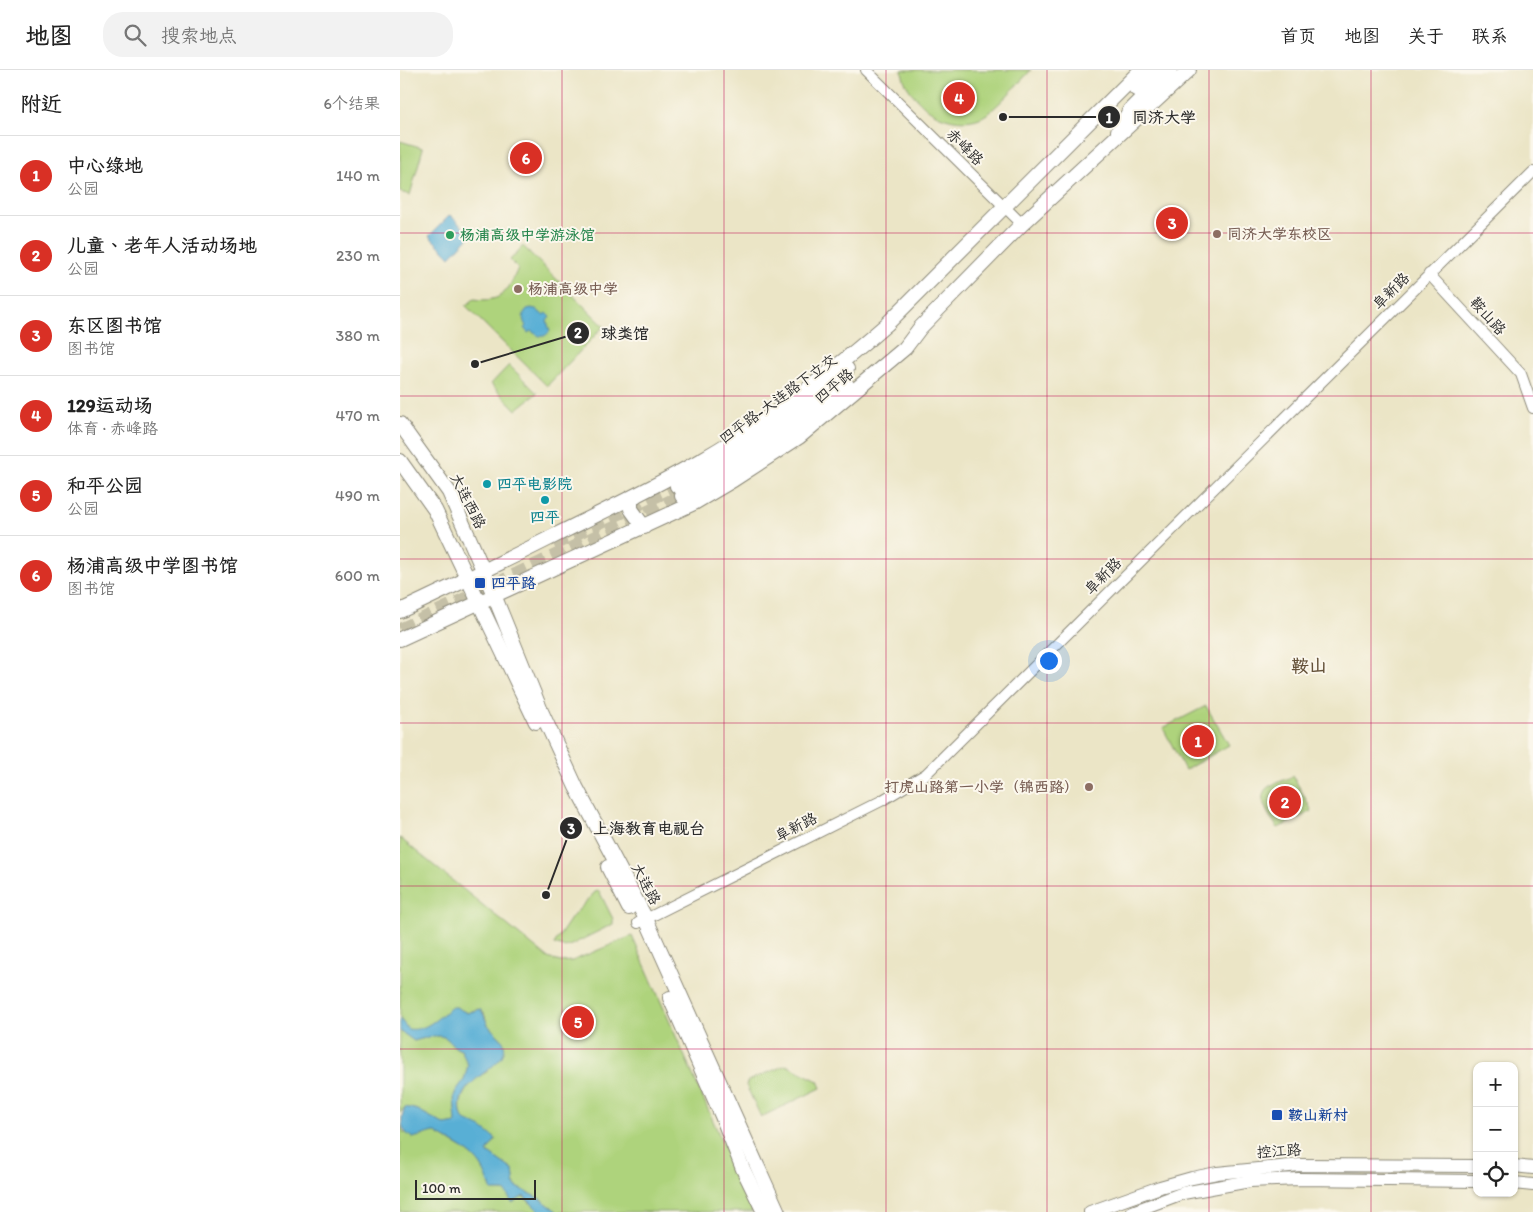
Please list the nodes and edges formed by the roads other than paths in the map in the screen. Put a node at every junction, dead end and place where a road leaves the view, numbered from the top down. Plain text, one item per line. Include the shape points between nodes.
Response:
1 (866, 70) edge
2 (1141, 70) edge
3 (1155, 70) edge
4 (1170, 70) edge
5 (1189, 70) edge
6 (1110, 101) junction
7 (1115, 138) junction
8 (1533, 172) edge
9 (1005, 208) junction
10 (1022, 224) junction
11 (1429, 274) junction
12 (887, 324) junction
13 (920, 328) junction
14 (1533, 408) edge
15 (400, 424) edge
16 (400, 461) edge
17 (635, 496) junction
18 (644, 527) junction
19 (483, 572) junction
20 (468, 579) junction
21 (494, 594) junction
22 (479, 601) junction
23 (400, 611) edge
24 (400, 639) edge
25 (642, 921) junction
26 (1473, 1166) edge
27 (1518, 1166) edge
28 (1533, 1168) edge
29 (1473, 1181) edge
30 (1518, 1183) edge
31 (1533, 1185) edge
32 (1134, 1196) junction
33 (1137, 1211) edge
34 (764, 1212) edge
35 (778, 1212) edge
36 (1090, 1212) edge

1 - 9 street, 赤峰路
2 - 6 main road, 四平路
3 - 6 main road via 1134,91
4 - 7 main road via 1130,110
5 - 7 main road, 四平路
6 - 9 main road, 四平路
7 - 10 main road, 四平路
8 - 11 street, 阜新路
9 - 10 street, 赤峰路
9 - 12 main road, 四平路
10 - 13 main road, 四平路
11 - 14 street, 鞍山路 via 1521,374
11 - 25 street, 阜新路 via 926,774 881,801
12 - 13 main road, 四平路-大连路下立交 via 866,353 825,388 680,491 762,449
12 - 17 main road, 四平路 via 773,413 702,460
13 - 18 main road, 四平路 via 905,348 799,437 694,503
15 - 19 main road, 大连西路 via 449,492
16 - 20 main road via 435,510
17 - 18 main road via 631,500 631,509
17 - 19 main road, 四平路
18 - 21 main road, 四平路
19 - 20 main road, 四平路
19 - 21 main road, 大连路
20 - 22 main road, 大连路
20 - 23 main road, 四平路
21 - 22 main road, 四平路
21 - 25 main road, 大连路 via 540,711
22 - 24 main road, 四平路
22 - 25 main road, 大连路 via 567,790
25 - 34 main road, 大连路 via 742,1169
25 - 35 main road, 大连路
26 - 32 main road, 控江路 via 1291,1166 1197,1177
27 - 28 main road
29 - 33 main road, 控江路 via 1299,1178 1250,1181 1183,1193
30 - 31 main road
32 - 33 street
32 - 36 main road, 控江路

